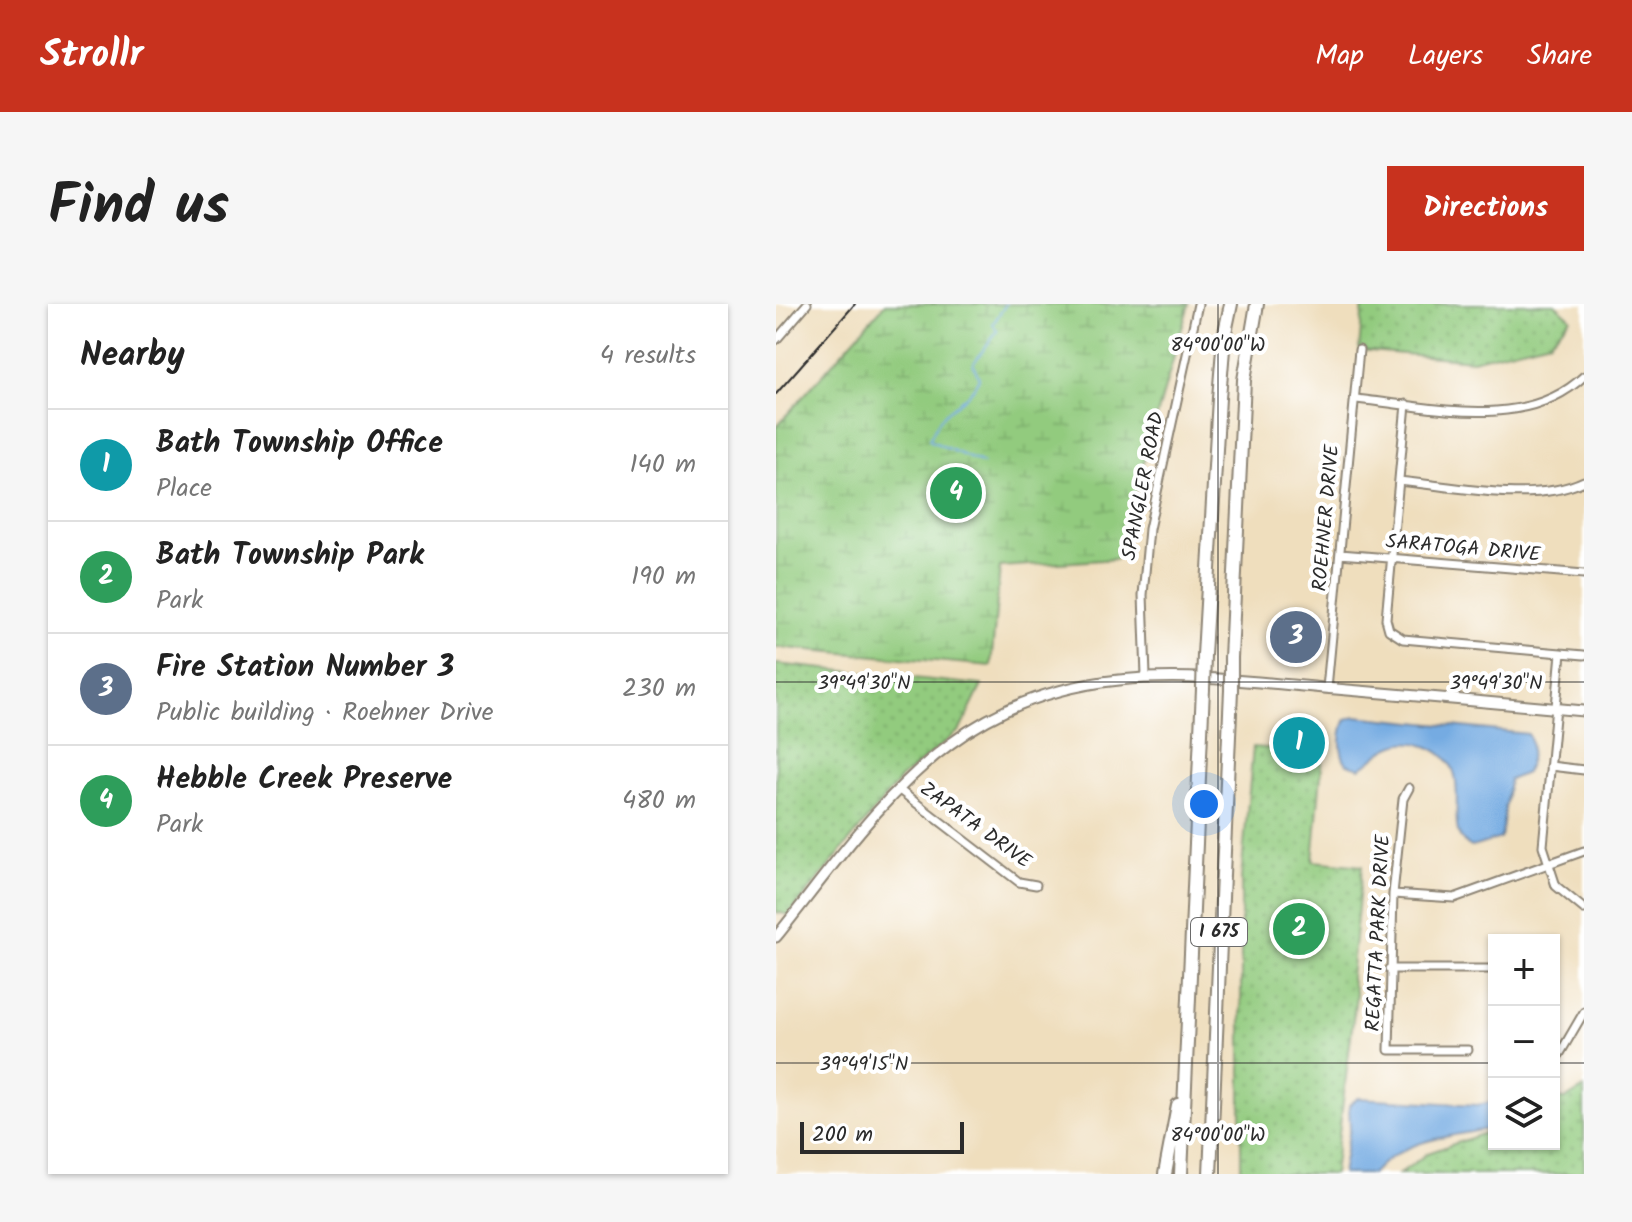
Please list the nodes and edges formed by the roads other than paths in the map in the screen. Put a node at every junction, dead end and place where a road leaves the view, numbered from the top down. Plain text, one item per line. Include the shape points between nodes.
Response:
1 (807, 304) edge
2 (1198, 304) edge
3 (1231, 304) edge
4 (1257, 304) edge
5 (776, 340) edge
6 (1359, 350) dead end
7 (1584, 376) edge
8 (1355, 399) junction
9 (1406, 404) junction
10 (1399, 481) junction
11 (1584, 481) edge
12 (1340, 554) junction
13 (1392, 559) junction
14 (1584, 574) edge
15 (1561, 653) junction
16 (1584, 655) edge
17 (1146, 676) junction
18 (1327, 688) junction
19 (1556, 708) junction
20 (1584, 711) edge
21 (1550, 766) junction
22 (1584, 770) edge
23 (1409, 788) dead end
24 (898, 789) junction
25 (1584, 851) edge
26 (1547, 865) junction
27 (1036, 885) dead end
28 (1393, 894) junction
29 (1584, 909) edge
30 (776, 937) edge
31 (1218, 948) junction
32 (1389, 969) junction
33 (1488, 969) edge
34 (1584, 1012) edge
35 (1187, 1026) junction
36 (1468, 1050) dead end
37 (1560, 1053) edge
38 (1165, 1174) edge
39 (1181, 1174) edge
40 (1210, 1174) edge
41 (1219, 1174) edge

1 - 5 street
2 - 17 street, SPANGLER ROAD via 1149,529 1143,595
3 - 35 highway, I 675, bridge via 1219,398
4 - 31 highway, I 675, bridge via 1243,392
6 - 8 street, ROEHNER DRIVE
7 - 9 street via 1554,399 1522,410
8 - 9 street
8 - 12 street, ROEHNER DRIVE
9 - 10 street
10 - 11 street via 1534,493
10 - 13 street
12 - 13 street, SARATOGA DRIVE
12 - 18 street, ROEHNER DRIVE
13 - 14 street, SARATOGA DRIVE
13 - 15 street via 1386,619 1389,630 1403,639
15 - 16 street
15 - 19 street
17 - 18 main road
17 - 24 main road via 1086,683 1008,709 950,744
18 - 19 main road
19 - 20 main road
19 - 21 street
21 - 22 street
21 - 26 street via 1543,846
23 - 28 street, REGATTA PARK DRIVE via 1403,799
24 - 27 street, ZAPATA DRIVE via 1019,882
24 - 30 main road
25 - 26 street
26 - 28 street via 1454,898
26 - 29 street via 1556,886
28 - 32 street, REGATTA PARK DRIVE
31 - 40 highway, I 675
31 - 41 highway
32 - 33 street
32 - 36 street, REGATTA PARK DRIVE via 1389,1050
34 - 37 street
35 - 38 highway
35 - 39 highway, I 675

